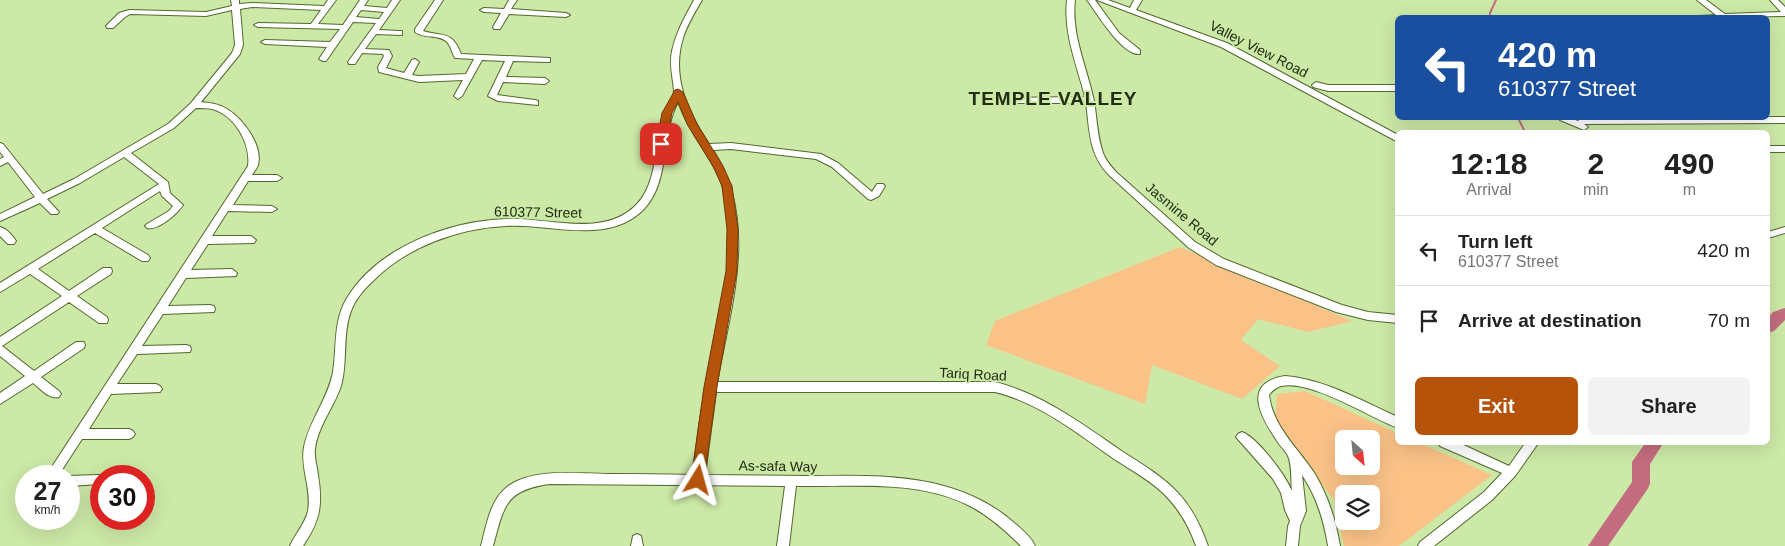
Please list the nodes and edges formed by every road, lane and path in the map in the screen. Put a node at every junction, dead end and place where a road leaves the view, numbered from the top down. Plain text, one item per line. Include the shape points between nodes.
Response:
1 (332, 0) edge
2 (364, 0) edge
3 (396, 0) edge
4 (439, 0) edge
5 (513, 0) edge
6 (698, 0) edge
7 (1071, 0) edge
8 (1091, 0) edge
9 (1100, 0) edge
10 (1138, 0) edge
11 (1701, 0) edge
12 (1774, 0) edge
13 (235, 3) edge
14 (264, 3) edge
15 (296, 3) edge
16 (326, 8) junction
17 (358, 8) junction
18 (389, 10) junction
19 (484, 10) dead end
20 (1132, 11) junction
21 (506, 12) junction
22 (1785, 12) edge
23 (566, 15) dead end
24 (1720, 15) joint
25 (350, 19) junction
26 (381, 21) junction
27 (258, 25) dead end
28 (110, 26) dead end
29 (313, 26) junction
30 (345, 26) junction
31 (497, 27) dead end
32 (374, 32) junction
33 (399, 33) dead end
34 (266, 42) dead end
35 (333, 45) junction
36 (361, 51) junction
37 (1137, 52) dead end
38 (479, 58) junction
39 (323, 59) dead end
40 (510, 59) junction
41 (547, 60) dead end
42 (352, 62) dead end
43 (415, 62) dead end
44 (406, 77) junction
45 (468, 77) junction
46 (500, 79) junction
47 (545, 81) dead end
48 (1316, 85) dead end
49 (1395, 88) edge
50 (678, 92) junction
51 (458, 96) dead end
52 (992, 100) dead end
53 (1090, 100) junction
54 (535, 103) dead end
55 (194, 105) junction
56 (1570, 120) edge
57 (1785, 120) edge
58 (1584, 124) edge
59 (1395, 137) edge
60 (0, 146) edge
61 (706, 146) junction
62 (1770, 149) edge
63 (1785, 149) edge
64 (125, 154) junction
65 (9, 158) junction
66 (0, 162) edge
67 (245, 178) junction
68 (277, 178) dead end
69 (165, 184) junction
70 (880, 186) dead end
71 (41, 198) junction
72 (226, 208) junction
73 (272, 209) dead end
74 (54, 212) dead end
75 (0, 218) edge
76 (150, 226) dead end
77 (95, 228) junction
78 (0, 230) edge
79 (1785, 230) edge
80 (1770, 234) edge
81 (206, 240) junction
82 (251, 240) dead end
83 (11, 241) dead end
84 (145, 258) dead end
85 (30, 269) junction
86 (107, 271) dead end
87 (232, 273) dead end
88 (184, 274) junction
89 (0, 288) edge
90 (68, 296) junction
91 (210, 309) dead end
92 (161, 310) junction
93 (1395, 319) edge
94 (103, 320) dead end
95 (0, 342) edge
96 (80, 345) dead end
97 (186, 349) dead end
98 (0, 350) edge
99 (136, 350) junction
100 (34, 376) junction
101 (710, 387) junction
102 (156, 389) dead end
103 (108, 390) junction
104 (55, 394) dead end
105 (0, 399) edge
106 (1395, 421) edge
107 (80, 434) junction
108 (129, 434) dead end
109 (1242, 437) dead end
110 (1451, 445) edge
111 (1531, 445) edge
112 (1294, 453) junction
113 (59, 465) edge
114 (1512, 472) junction
115 (698, 480) junction
116 (790, 482) junction
117 (1297, 520) junction
118 (296, 546) edge
119 (487, 546) edge
120 (783, 546) edge
121 (1029, 546) edge
122 (1202, 546) edge
123 (1292, 546) edge
124 (1334, 546) edge
125 (1424, 546) edge

1 - 16 street
2 - 17 street
3 - 18 street
4 - 38 street via 419,32 448,39 460,57
5 - 21 street
6 - 50 street via 674,54 674,78
7 - 53 street, Jasmine Road via 1076,50
8 - 37 street via 1115,35
9 - 20 street, Valley View Road
10 - 20 street
11 - 24 street
12 - 22 street
13 - 14 street
13 - 28 street via 206,14 129,12
13 - 55 street via 239,45 236,54
14 - 15 street
15 - 16 street
16 - 29 street
17 - 18 street
17 - 25 street
18 - 26 street
19 - 21 street
20 - 59 street, Valley View Road via 1236,51
21 - 23 street
21 - 31 street
22 - 24 street
25 - 26 street
25 - 30 street
26 - 32 street
27 - 29 street
29 - 30 street
30 - 35 street
32 - 33 street
32 - 36 street
34 - 35 street
35 - 39 street
36 - 42 street
36 - 44 street via 386,52 388,56 382,68
38 - 40 street
38 - 45 street
40 - 41 street
40 - 46 street
43 - 44 street
44 - 45 street
45 - 51 street
46 - 47 street
46 - 54 street via 492,94 494,97
48 - 49 street via 1328,88
50 - 61 street
50 - 118 street, 610377 Street via 665,118 657,165 647,197 625,219 595,226 519,222 468,228 423,243 394,258 364,284 345,313 336,383 310,446 317,501 309,528
52 - 53 street
53 - 93 street, Jasmine Road via 1101,160 1192,245 1235,269 1340,309
55 - 64 street via 170,126
55 - 67 street via 218,108 245,134 255,157
56 - 58 street
57 - 58 street
60 - 65 street
61 - 70 street via 813,155 835,165 870,197 875,196
61 - 101 street via 727,186 733,229 727,303
62 - 63 street
64 - 69 street
64 - 71 street
65 - 66 street
65 - 71 street
67 - 68 street
67 - 72 street
69 - 76 street via 165,194 177,203 178,208
69 - 77 street
71 - 74 street
71 - 75 street
72 - 73 street
72 - 81 street
77 - 84 street
77 - 85 street
78 - 83 street
79 - 80 street
81 - 82 street
81 - 88 street
85 - 89 street
85 - 90 street
86 - 90 street
87 - 88 street
88 - 92 street
90 - 94 street
90 - 95 street
91 - 92 street
92 - 99 street
96 - 100 street
97 - 99 street
98 - 100 street
99 - 103 street
100 - 104 street
100 - 105 street
101 - 115 street
101 - 122 street, Tariq Road via 994,387 1013,390 1056,413 1161,484 1196,525
102 - 103 street
103 - 107 street
106 - 112 street via 1306,383 1276,382 1265,390 1263,400 1269,417
107 - 108 street
107 - 113 street
109 - 117 street via 1262,456 1279,480
110 - 114 street
111 - 114 street
112 - 117 street via 1300,511
112 - 124 street via 1324,504
114 - 125 street via 1488,496
115 - 116 street, As-safa Way
115 - 119 street, As-safa Way via 550,479 526,483 510,492 499,505
116 - 120 street
116 - 121 street, As-safa Way via 899,483 951,492 985,507 1008,523
117 - 123 street

